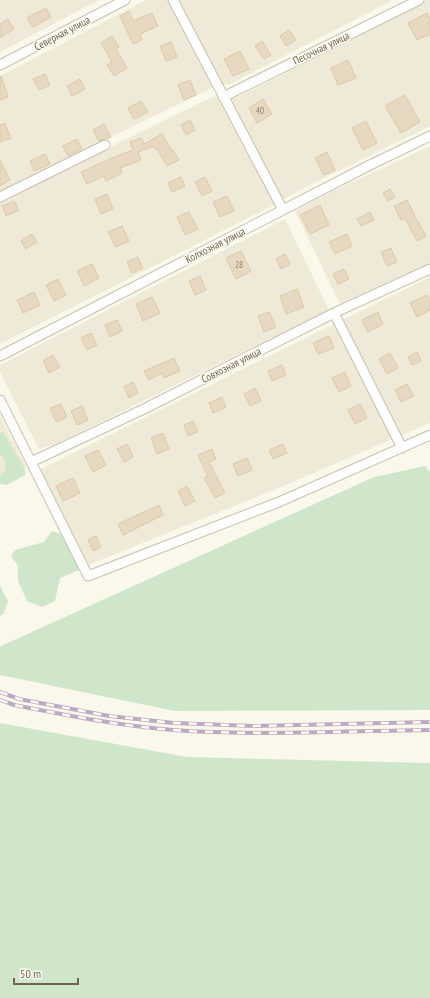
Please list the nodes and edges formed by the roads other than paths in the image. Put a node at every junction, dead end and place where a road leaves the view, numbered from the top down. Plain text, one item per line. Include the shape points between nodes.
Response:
1 (173, 0) edge
2 (419, 0) edge
3 (121, 1) edge
4 (0, 65) edge
5 (223, 96) junction
6 (430, 136) edge
7 (105, 145) dead end
8 (0, 197) edge
9 (283, 210) junction
10 (430, 269) edge
11 (334, 313) junction
12 (0, 356) edge
13 (0, 400) edge
14 (430, 435) edge
15 (402, 448) junction
16 (31, 462) junction

1 - 5 street
2 - 5 street, Песочная улица
3 - 4 street, Северная улица
5 - 9 street
6 - 9 street, Колхозная улица
7 - 8 street
9 - 12 street, Колхозная улица
10 - 11 street, Совхозная улица
11 - 15 street
11 - 16 street, Совхозная улица via 144,409
13 - 16 street
14 - 15 street
15 - 16 street via 279,502 88,576

